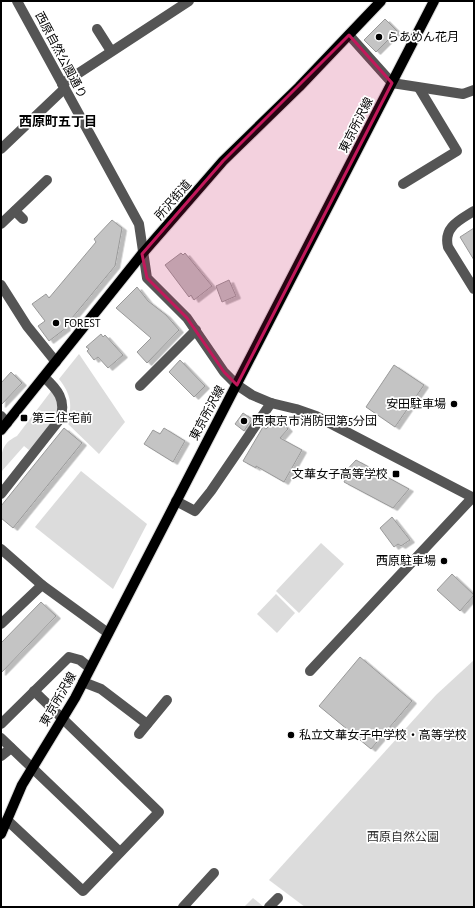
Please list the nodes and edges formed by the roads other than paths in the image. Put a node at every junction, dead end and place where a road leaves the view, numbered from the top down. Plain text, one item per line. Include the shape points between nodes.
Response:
1 (17, 1) edge
2 (189, 1) edge
3 (381, 1) edge
4 (434, 1) edge
5 (97, 29) dead end
6 (349, 35) junction
7 (111, 52) junction
8 (392, 83) junction
9 (63, 86) junction
10 (419, 88) junction
11 (474, 90) edge
12 (1, 149) edge
13 (47, 180) dead end
14 (403, 184) dead end
15 (14, 211) junction
16 (474, 212) edge
17 (23, 220) dead end
18 (1, 224) edge
19 (142, 254) junction
20 (1, 285) edge
21 (474, 289) edge
22 (196, 330) junction
23 (56, 362) junction
24 (44, 377) junction
25 (237, 385) junction
26 (140, 386) dead end
27 (271, 403) junction
28 (3, 423) edge
29 (1, 494) edge
30 (473, 498) edge
31 (176, 502) junction
32 (1, 549) edge
33 (42, 585) junction
34 (1, 624) edge
35 (108, 633) junction
36 (90, 668) junction
37 (310, 671) dead end
38 (83, 682) junction
39 (34, 691) junction
40 (167, 700) dead end
41 (62, 719) junction
42 (1, 724) edge
43 (147, 724) junction
44 (139, 734) dead end
45 (1, 738) edge
46 (12, 748) junction
47 (1, 756) edge
48 (32, 768) junction
49 (3, 828) edge
50 (120, 852) junction
51 (214, 872) dead end
52 (278, 898) dead end
53 (182, 907) edge
54 (269, 907) edge

1 - 9 street, 西原自然公園通り
2 - 7 street
3 - 6 main road, 所沢街道
4 - 8 main road, 東京所沢線
5 - 7 street
6 - 8 street
6 - 19 main road, 所沢街道 via 223,162
7 - 9 street
8 - 10 street
8 - 25 main road, 東京所沢線
9 - 12 street
9 - 19 street, 西原自然公園通り via 137,219
10 - 11 street via 463,94
10 - 14 street via 457,150
13 - 15 street
15 - 17 street
15 - 18 street
16 - 21 street via 452,226 447,241 448,247
19 - 22 street, 西原自然公園通り via 147,278
19 - 23 main road, 所沢街道
20 - 23 street via 27,326
22 - 25 street, 西原自然公園通り via 224,372
22 - 26 street
23 - 24 main road, 所沢街道
24 - 28 main road, 所沢街道
24 - 29 street via 61,395 63,412
25 - 27 street, 西原自然公園通り
25 - 31 main road, 東京所沢線
27 - 30 street, 西原自然公園通り via 316,416
27 - 31 street via 195,511
30 - 37 street
31 - 35 main road, 東京所沢線
32 - 33 street
33 - 34 street
33 - 35 street
35 - 36 main road, 東京所沢線
36 - 38 main road, 東京所沢線
36 - 39 street via 69,656
38 - 41 main road, 東京所沢線
38 - 43 street via 101,689
39 - 41 street
39 - 42 street
40 - 43 street
41 - 48 main road, 東京所沢線
41 - 50 street via 159,812
43 - 44 street
45 - 46 street
46 - 47 street
46 - 48 street
48 - 49 main road, 東京所沢線
48 - 50 street
49 - 50 street via 83,891
51 - 53 street
52 - 54 street

